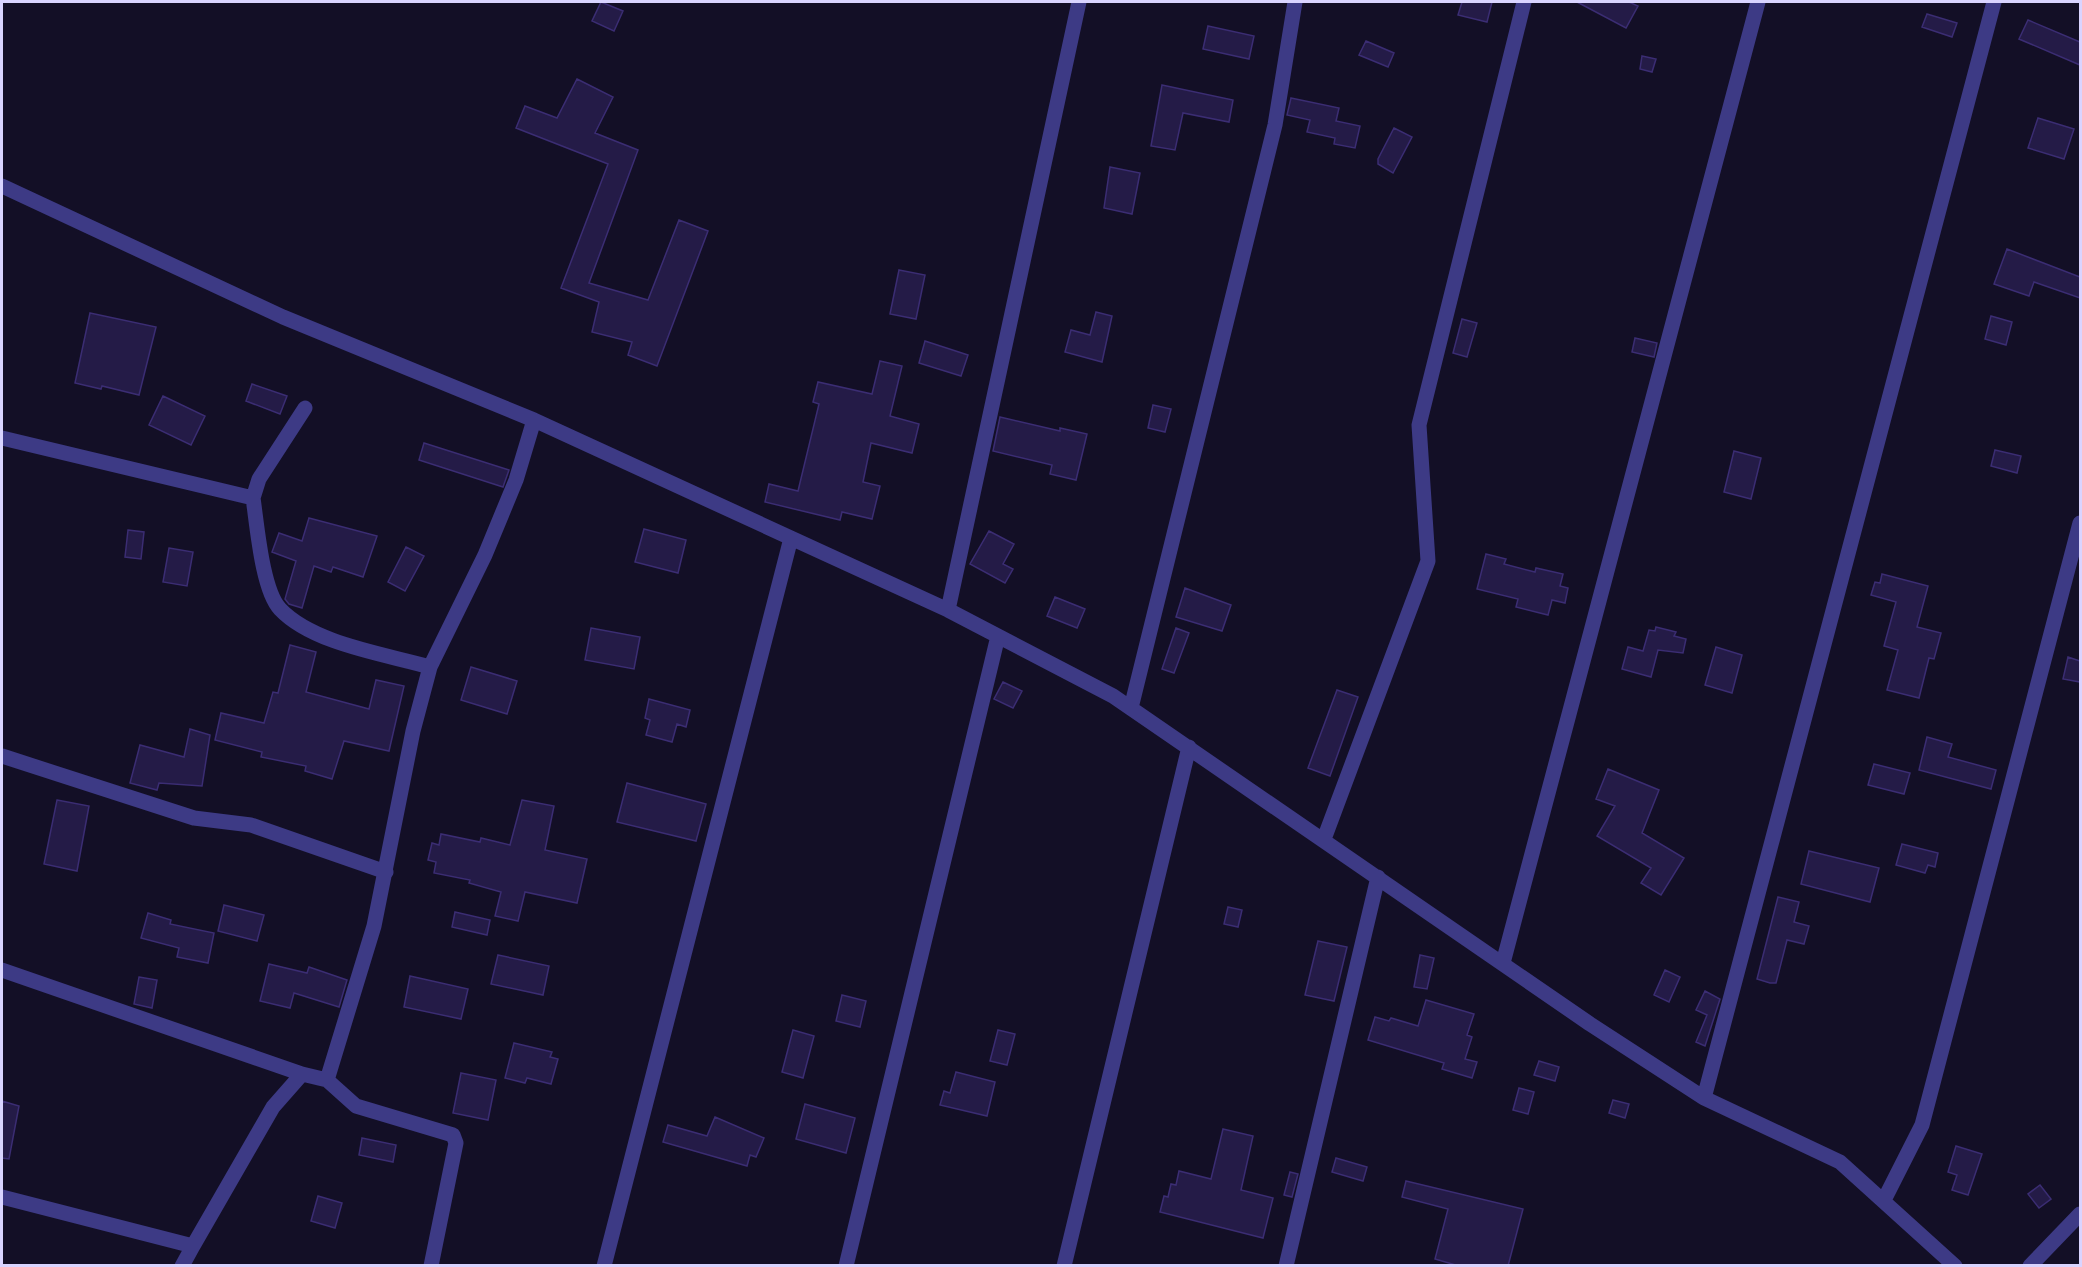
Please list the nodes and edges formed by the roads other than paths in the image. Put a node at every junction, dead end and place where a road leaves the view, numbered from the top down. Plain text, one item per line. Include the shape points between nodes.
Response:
1 (1079, 2) edge
2 (1295, 2) edge
3 (1524, 2) edge
4 (1758, 2) edge
5 (1994, 2) edge
6 (2, 186) edge
7 (305, 408) dead end
8 (534, 420) junction
9 (2, 438) edge
10 (253, 498) junction
11 (2080, 523) edge
12 (791, 538) junction
13 (948, 609) junction
14 (998, 636) junction
15 (430, 667) junction
16 (1131, 708) junction
17 (1189, 747) junction
18 (2, 756) edge
19 (1324, 840) junction
20 (386, 872) junction
21 (1378, 877) junction
22 (1503, 963) junction
23 (2, 970) edge
24 (302, 1074) junction
25 (327, 1080) junction
26 (1704, 1098) junction
27 (2, 1197) edge
28 (1884, 1200) junction
29 (2080, 1214) edge
30 (193, 1246) junction
31 (182, 1266) edge
32 (431, 1266) edge
33 (604, 1266) edge
34 (846, 1266) edge
35 (1064, 1266) edge
36 (1286, 1266) edge
37 (1955, 1266) edge
38 (2030, 1266) edge

1 - 13 street
2 - 16 street via 1275,125
3 - 19 street via 1419,425 1428,561
4 - 22 street
5 - 26 street
6 - 8 street via 283,317
7 - 10 street via 259,479
8 - 12 street
8 - 15 street via 516,480 485,555
9 - 10 street
10 - 15 street via 262,568 279,608 326,638
11 - 28 street via 1922,1125
12 - 13 street
12 - 33 street
13 - 14 street
14 - 16 street
14 - 34 street
15 - 20 street via 413,730
16 - 17 street
17 - 19 street
17 - 35 street
18 - 20 street via 194,818 251,825
19 - 21 street
20 - 25 street via 374,927
21 - 22 street
21 - 36 street
22 - 26 street
23 - 24 street
24 - 25 street
24 - 30 street via 273,1107
25 - 32 street via 356,1106 453,1135 456,1143
26 - 28 street via 1840,1162
27 - 30 street
28 - 37 street
29 - 38 street
30 - 31 street

